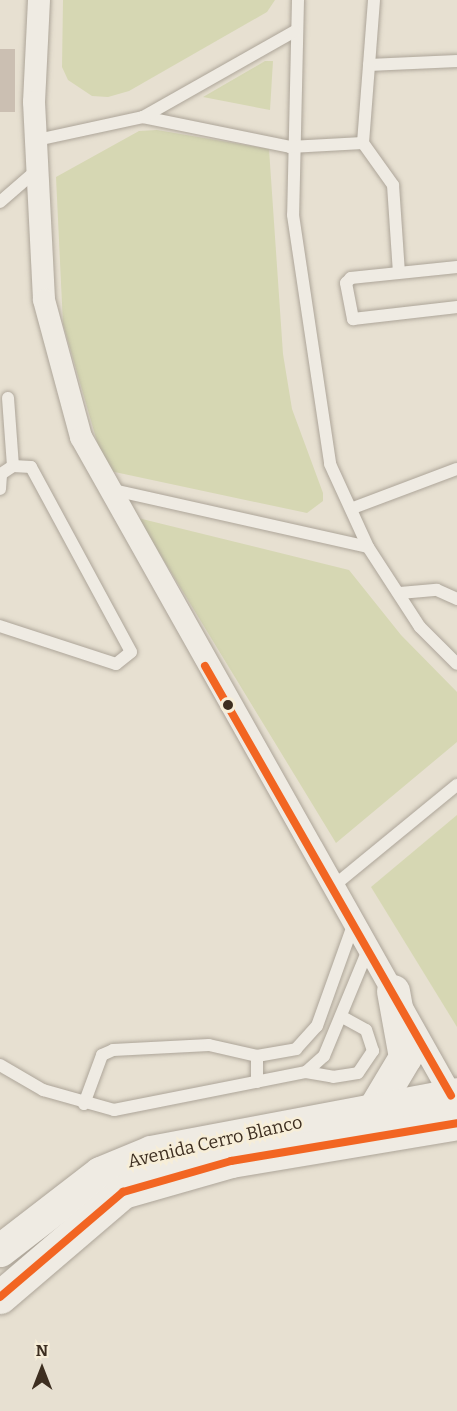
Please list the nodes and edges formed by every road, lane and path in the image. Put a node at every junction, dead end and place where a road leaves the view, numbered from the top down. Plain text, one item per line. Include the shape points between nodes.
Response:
1 (39, 0) edge
2 (298, 0) edge
3 (374, 0) edge
4 (295, 31) junction
5 (457, 61) edge
6 (369, 65) junction
7 (143, 117) junction
8 (37, 140) junction
9 (363, 143) junction
10 (290, 147) junction
11 (38, 169) junction
12 (0, 202) edge
13 (457, 267) edge
14 (399, 272) junction
15 (457, 307) edge
16 (8, 398) dead end
17 (13, 465) junction
18 (457, 470) edge
19 (0, 489) edge
20 (107, 489) junction
21 (353, 508) junction
22 (368, 547) junction
23 (400, 593) junction
24 (457, 599) edge
25 (0, 626) edge
26 (457, 664) edge
27 (457, 785) edge
28 (331, 888) junction
29 (352, 927) junction
30 (368, 950) junction
31 (393, 991) junction
32 (343, 1017) junction
33 (257, 1056) junction
34 (0, 1065) edge
35 (306, 1072) junction
36 (257, 1082) junction
37 (84, 1104) junction
38 (455, 1104) edge
39 (375, 1109) junction
40 (0, 1250) edge
41 (0, 1297) edge

1 - 8 street
2 - 4 lane
3 - 6 lane
4 - 7 lane
4 - 10 lane
5 - 6 lane
6 - 9 lane
7 - 8 lane
7 - 10 lane
8 - 11 street
9 - 10 lane
9 - 14 lane via 393,184
10 - 21 lane via 293,215 330,464
11 - 12 lane
11 - 20 street via 44,300 57,364 81,437
13 - 14 lane
14 - 15 lane via 351,278 346,283 350,316
16 - 17 lane
17 - 19 lane via 1,474
17 - 25 lane via 31,467 131,652 116,664
18 - 21 lane
20 - 22 lane
20 - 28 street
21 - 22 lane
22 - 23 lane
23 - 24 lane via 436,590
23 - 26 lane via 420,627
27 - 28 lane
28 - 29 street
29 - 30 street
29 - 33 lane via 317,1026 296,1049
30 - 31 street
30 - 32 lane
31 - 38 street
31 - 39 main road via 405,1057
32 - 35 lane via 324,1056
32 - 35 lane via 366,1030 374,1051 358,1073 333,1077
33 - 36 lane
33 - 37 lane via 209,1045 113,1050 102,1055
34 - 37 lane via 43,1090
35 - 36 lane
36 - 37 lane via 114,1110
38 - 39 main road, Avenida Cerro Blanco
38 - 41 main road, Avenida Cerro Blanco via 123,1192
39 - 40 main road, Avenida Cerro Blanco via 151,1152 115,1165

